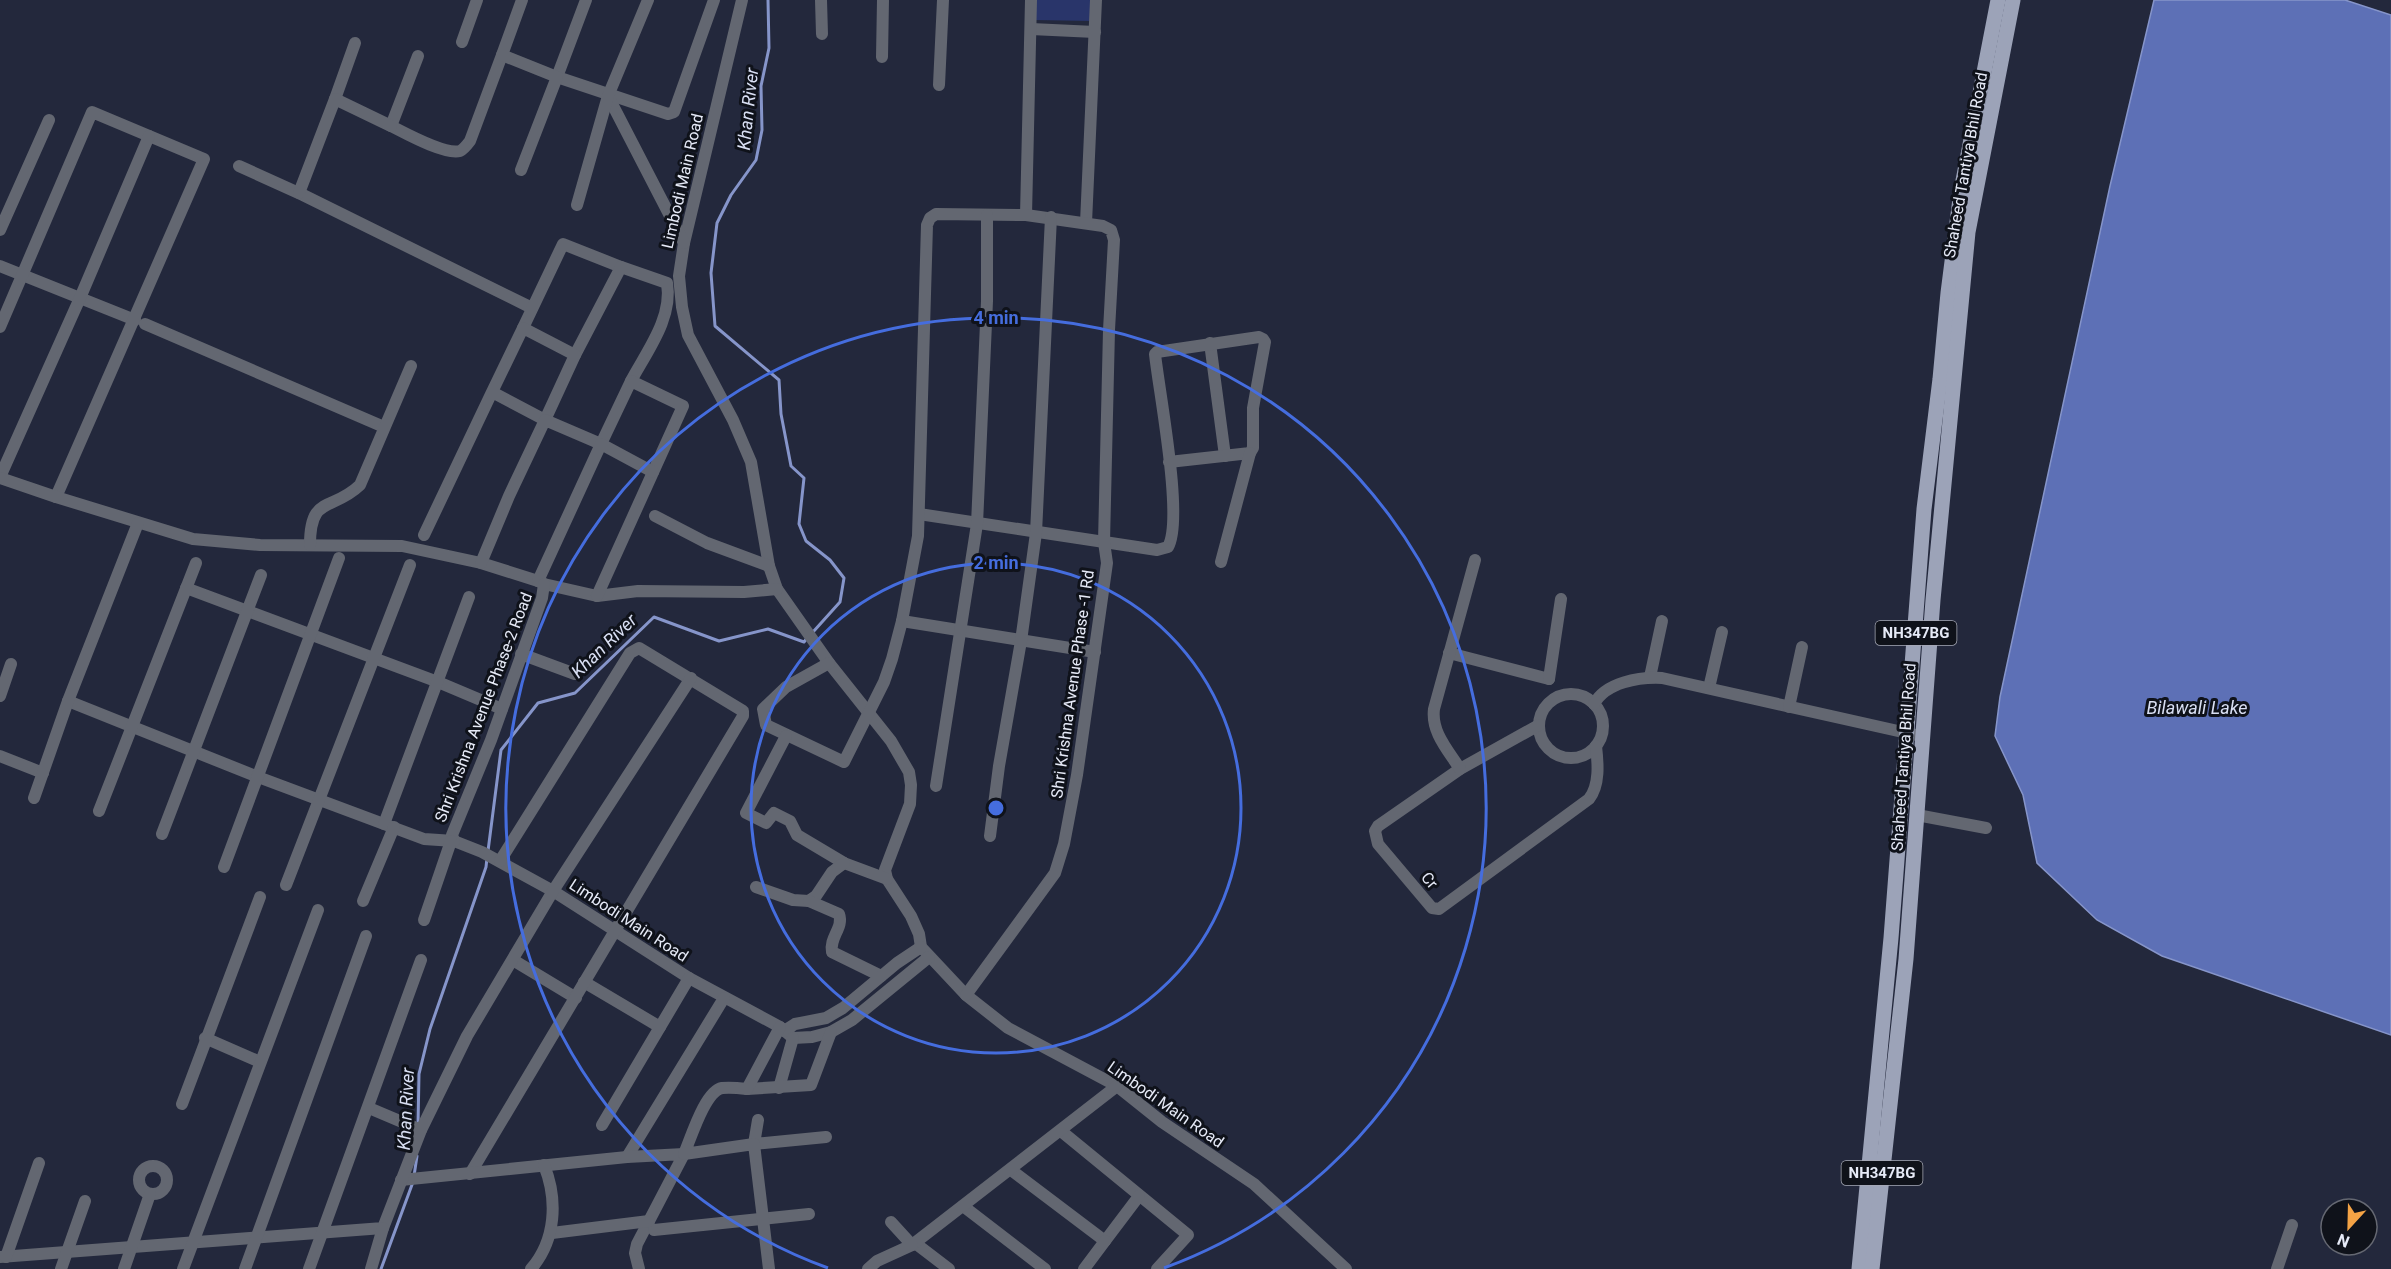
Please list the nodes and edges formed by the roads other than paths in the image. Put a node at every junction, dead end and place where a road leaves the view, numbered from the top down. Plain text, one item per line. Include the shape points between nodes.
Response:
1 (477, 0) edge
2 (522, 0) edge
3 (586, 0) edge
4 (648, 0) edge
5 (714, 0) edge
6 (742, 0) edge
7 (821, 0) edge
8 (883, 0) edge
9 (943, 0) edge
10 (1031, 0) edge
11 (1096, 0) edge
12 (1998, 0) edge
13 (2013, 0) edge
14 (1031, 29) junction
15 (1095, 32) junction
16 (822, 34) dead end
17 (462, 42) dead end
18 (355, 43) dead end
19 (502, 55) junction
20 (418, 56) dead end
21 (882, 57) dead end
22 (557, 77) junction
23 (939, 85) dead end
24 (608, 96) junction
25 (335, 99) junction
26 (49, 120) dead end
27 (391, 126) junction
28 (149, 136) junction
29 (239, 166) dead end
30 (520, 170) dead end
31 (299, 193) junction
32 (577, 206) dead end
33 (987, 215) junction
34 (1026, 215) junction
35 (1051, 217) junction
36 (1086, 223) junction
37 (0, 230) edge
38 (684, 243) junction
39 (0, 266) edge
40 (621, 267) junction
41 (24, 275) junction
42 (80, 298) junction
43 (532, 308) junction
44 (140, 322) junction
45 (0, 327) edge
46 (523, 328) junction
47 (1210, 343) junction
48 (575, 356) junction
49 (411, 366) dead end
50 (631, 381) junction
51 (492, 392) junction
52 (545, 420) junction
53 (384, 427) junction
54 (601, 444) junction
55 (1250, 453) junction
56 (1225, 456) junction
57 (1170, 462) junction
58 (653, 472) junction
59 (0, 477) edge
60 (56, 497) junction
61 (919, 514) junction
62 (655, 516) dead end
63 (138, 523) junction
64 (977, 524) junction
65 (1036, 534) junction
66 (424, 535) dead end
67 (1104, 543) junction
68 (310, 545) junction
69 (339, 558) dead end
70 (1475, 560) dead end
71 (481, 562) junction
72 (1221, 562) dead end
73 (196, 563) dead end
74 (410, 565) dead end
75 (769, 566) junction
76 (261, 574) dead end
77 (186, 588) junction
78 (542, 588) junction
79 (777, 590) junction
80 (597, 596) junction
81 (469, 597) dead end
82 (1561, 599) dead end
83 (247, 611) junction
84 (902, 621) junction
85 (1662, 621) dead end
86 (962, 629) junction
87 (1722, 632) dead end
88 (310, 634) junction
89 (1022, 641) junction
90 (1802, 647) dead end
91 (1095, 652) junction
92 (1449, 653) junction
93 (521, 654) junction
94 (374, 658) junction
95 (829, 663) junction
96 (11, 664) dead end
97 (575, 674) dead end
98 (1650, 677) junction
99 (691, 678) junction
100 (1549, 679) junction
101 (438, 682) junction
102 (1709, 688) junction
103 (0, 696) edge
104 (1559, 696) junction
105 (68, 701) junction
106 (1594, 704) junction
107 (1789, 707) junction
108 (502, 709) junction
109 (869, 714) junction
110 (1539, 725) junction
111 (132, 727) junction
112 (1907, 733) junction
113 (786, 736) junction
114 (1923, 736) junction
115 (1596, 746) junction
116 (194, 752) junction
117 (0, 756) edge
118 (1460, 770) junction
119 (43, 772) junction
120 (258, 777) junction
121 (936, 786) dead end
122 (34, 798) dead end
123 (319, 800) junction
124 (99, 812) dead end
125 (1917, 815) junction
126 (389, 825) junction
127 (1986, 828) dead end
128 (162, 834) dead end
129 (990, 836) dead end
130 (452, 842) junction
131 (499, 860) junction
132 (844, 863) junction
133 (224, 867) dead end
134 (887, 879) junction
135 (286, 885) dead end
136 (756, 887) dead end
137 (554, 891) junction
138 (260, 897) dead end
139 (363, 901) dead end
140 (809, 901) junction
141 (318, 910) dead end
142 (424, 920) dead end
143 (614, 930) junction
144 (366, 936) dead end
145 (921, 947) junction
146 (929, 957) junction
147 (421, 960) dead end
148 (513, 960) junction
149 (881, 976) junction
150 (689, 978) junction
151 (584, 982) junction
152 (966, 995) junction
153 (576, 998) junction
154 (724, 998) junction
155 (660, 1027) junction
156 (786, 1032) junction
157 (831, 1032) junction
158 (205, 1038) junction
159 (260, 1062) junction
160 (1117, 1086) junction
161 (779, 1088) junction
162 (747, 1089) junction
163 (182, 1104) dead end
164 (369, 1108) junction
165 (758, 1120) dead end
166 (602, 1125) dead end
167 (421, 1130) junction
168 (1061, 1131) junction
169 (826, 1137) dead end
170 (754, 1144) junction
171 (684, 1154) junction
172 (627, 1157) junction
173 (39, 1163) dead end
174 (544, 1165) junction
175 (1011, 1170) junction
176 (470, 1174) junction
177 (401, 1180) junction
178 (150, 1194) dead end
179 (1139, 1196) junction
180 (85, 1201) dead end
181 (963, 1206) junction
182 (809, 1214) dead end
183 (763, 1219) junction
184 (891, 1222) dead end
185 (2292, 1225) dead end
186 (651, 1226) junction
187 (383, 1228) junction
188 (322, 1233) junction
189 (552, 1233) junction
190 (257, 1237) junction
191 (1105, 1241) junction
192 (193, 1243) junction
193 (913, 1244) junction
194 (133, 1246) junction
195 (67, 1252) junction
196 (3, 1257) edge
197 (61, 1269) edge
198 (124, 1269) edge
199 (183, 1269) edge
200 (245, 1269) edge
201 (309, 1269) edge
202 (371, 1269) edge
203 (531, 1269) edge
204 (639, 1269) edge
205 (769, 1269) edge
206 (868, 1269) edge
207 (949, 1269) edge
208 (1045, 1269) edge
209 (1084, 1269) edge
210 (1157, 1269) edge
211 (1346, 1269) edge
212 (1859, 1269) edge
213 (1872, 1269) edge
214 (2277, 1269) edge

1 - 17 street
2 - 19 street
3 - 22 street
4 - 24 street
5 - 24 street via 672,114
6 - 38 street, Limbodi Main Road
7 - 16 street
8 - 21 street
9 - 23 street
10 - 14 street
11 - 15 street
12 - 112 main road, Shaheed Tantiya Bhil Road / NH347BG via 1954,240 1924,509
13 - 114 main road, Shaheed Tantiya Bhil Road / NH347BG via 1968,232
14 - 15 street
14 - 34 street
15 - 36 street
18 - 25 street
19 - 22 street
19 - 27 street via 470,141 462,150 446,150
20 - 27 street
22 - 24 street
22 - 30 street
24 - 32 street
24 - 38 street
25 - 27 street
25 - 31 street
26 - 37 street
28 - 41 street via 92,112
28 - 42 street
28 - 44 street via 204,159
29 - 31 street
31 - 43 street
33 - 34 street, Shri Krishna Avenue Phase -1 Rd
33 - 61 street, Shri Krishna Avenue Phase -1 Rd via 936,214 927,225
33 - 64 street
34 - 35 street, Shri Krishna Avenue Phase -1 Rd
35 - 36 street, Shri Krishna Avenue Phase -1 Rd
35 - 65 street
36 - 67 street, Shri Krishna Avenue Phase -1 Rd via 1103,225 1111,230 1114,240 1108,330
38 - 75 street, Limbodi Main Road via 679,276 688,335 751,462
39 - 41 street
40 - 43 street via 563,244
40 - 48 street
40 - 50 street, Shri Krishna Avenue Phase-2 Road via 667,283 669,297 664,319
41 - 42 street
41 - 45 street
42 - 44 street
42 - 59 street
43 - 46 street
44 - 53 street
44 - 60 street
46 - 48 street
46 - 51 street
47 - 55 street via 1259,337 1265,342 1252,408
47 - 56 street
47 - 57 street via 1155,354
48 - 52 street
49 - 53 street
50 - 54 street, Shri Krishna Avenue Phase-2 Road
50 - 58 street via 684,406
51 - 52 street
51 - 66 street
52 - 54 street
52 - 71 street
53 - 68 street via 360,485 315,512
54 - 58 street
54 - 78 street, Shri Krishna Avenue Phase-2 Road
55 - 56 street
55 - 72 street
56 - 57 street
57 - 67 street via 1174,526 1168,547 1157,550
58 - 80 street
59 - 60 street
60 - 63 street
61 - 64 street
61 - 84 street
62 - 75 street via 707,543
63 - 68 street via 194,539
63 - 105 street
64 - 65 street
64 - 86 street
65 - 67 street
65 - 89 street
67 - 91 street, Shri Krishna Avenue Phase -1 Rd via 1106,582
68 - 71 street via 402,546
69 - 88 street
70 - 92 street
71 - 78 street
73 - 77 street
74 - 94 street
75 - 79 street, Limbodi Main Road
76 - 83 street
77 - 83 street
77 - 111 street
78 - 80 street
78 - 93 street, Shri Krishna Avenue Phase-2 Road
79 - 80 street via 638,591
79 - 95 street, Limbodi Main Road
81 - 101 street
82 - 100 street
83 - 88 street
83 - 116 street
84 - 86 street
84 - 109 street via 888,670
85 - 98 street
86 - 89 street
86 - 121 street
87 - 102 street
88 - 94 street
88 - 120 street
89 - 91 street
89 - 129 street
90 - 107 street
91 - 152 street, Shri Krishna Avenue Phase -1 Rd via 1064,844 1055,873
92 - 100 street
92 - 118 street via 1432,721
93 - 97 street
93 - 108 street, Shri Krishna Avenue Phase-2 Road
94 - 101 street
94 - 123 street
95 - 109 street, Limbodi Main Road
95 - 113 street via 786,687 763,709 766,725
96 - 103 street
98 - 102 street
98 - 106 street via 1607,689
99 - 131 street via 639,648 630,653
99 - 137 street
99 - 143 street via 743,711 743,716
100 - 104 street
101 - 108 street
101 - 126 street
102 - 107 street
104 - 106 street via 1581,696
104 - 110 street via 1546,705
105 - 111 street, Limbodi Main Road
105 - 119 street
106 - 115 street via 1603,725
107 - 112 street
108 - 130 street, Shri Krishna Avenue Phase-2 Road
109 - 113 street via 844,762
109 - 134 street, Limbodi Main Road via 891,741 909,772 911,785 910,804 885,870
110 - 115 street via 1542,739 1556,754 1577,757
110 - 118 street, Cr
111 - 116 street, Limbodi Main Road
111 - 124 street
112 - 114 street
112 - 212 main road, Shaheed Tantiya Bhil Road / NH347BG
113 - 132 street via 746,813 766,823 774,813 790,820 797,835
114 - 125 main road, Shaheed Tantiya Bhil Road / NH347BG
115 - 118 street, Cr via 1595,791 1588,799 1436,909 1378,844 1375,831
116 - 120 street, Limbodi Main Road
116 - 128 street
117 - 119 street
119 - 122 street
120 - 123 street, Limbodi Main Road
120 - 133 street
123 - 126 street, Limbodi Main Road
123 - 135 street
125 - 127 street
125 - 213 main road, Shaheed Tantiya Bhil Road / NH347BG via 1906,959
126 - 130 street, Limbodi Main Road via 424,839
126 - 139 street
130 - 131 street, Limbodi Main Road
130 - 142 street, Shri Krishna Avenue Phase-2 Road
131 - 137 street, Limbodi Main Road
132 - 134 street
132 - 140 street
134 - 145 street via 911,916
136 - 140 street via 793,900
137 - 143 street, Limbodi Main Road
137 - 148 street
138 - 158 street
140 - 149 street via 839,914 840,925 832,951
141 - 159 street
143 - 150 street, Limbodi Main Road
143 - 151 street
144 - 190 street
145 - 146 street, Limbodi Main Road
145 - 149 street
146 - 152 street, Limbodi Main Road
146 - 157 street via 852,1020
147 - 164 street
148 - 153 street
148 - 167 street via 467,1036
149 - 156 street via 843,1008 826,1018 795,1024
150 - 154 street, Limbodi Main Road
150 - 155 street
151 - 153 street
151 - 155 street
152 - 160 street, Limbodi Main Road via 1008,1028
153 - 176 street
154 - 156 street, Limbodi Main Road
154 - 172 street
155 - 166 street
156 - 157 street via 812,1037
156 - 161 street
156 - 162 street
157 - 161 street via 811,1085
158 - 159 street
158 - 163 street
159 - 192 street
160 - 168 street
160 - 211 street, Limbodi Main Road via 1162,1122 1254,1184
161 - 162 street
162 - 171 street via 721,1088 712,1094
164 - 167 street
164 - 188 street
165 - 170 street
167 - 177 street
168 - 175 street
168 - 179 street
169 - 170 street
170 - 171 street
170 - 183 street
171 - 172 street
171 - 186 street
172 - 174 street
173 - 196 street
174 - 176 street
174 - 189 street via 552,1203
175 - 181 street
175 - 191 street
176 - 177 street
177 - 187 street
178 - 194 street
179 - 191 street
179 - 210 street via 1188,1235
180 - 195 street
181 - 193 street
181 - 208 street
182 - 183 street
183 - 186 street
183 - 205 street
184 - 193 street
185 - 214 street
186 - 189 street
186 - 204 street via 635,1253
187 - 188 street
187 - 202 street
188 - 190 street
188 - 201 street
189 - 203 street
190 - 192 street
190 - 200 street
191 - 209 street
192 - 194 street
192 - 199 street
193 - 206 street
193 - 207 street
194 - 195 street
194 - 198 street
195 - 196 street
195 - 197 street

